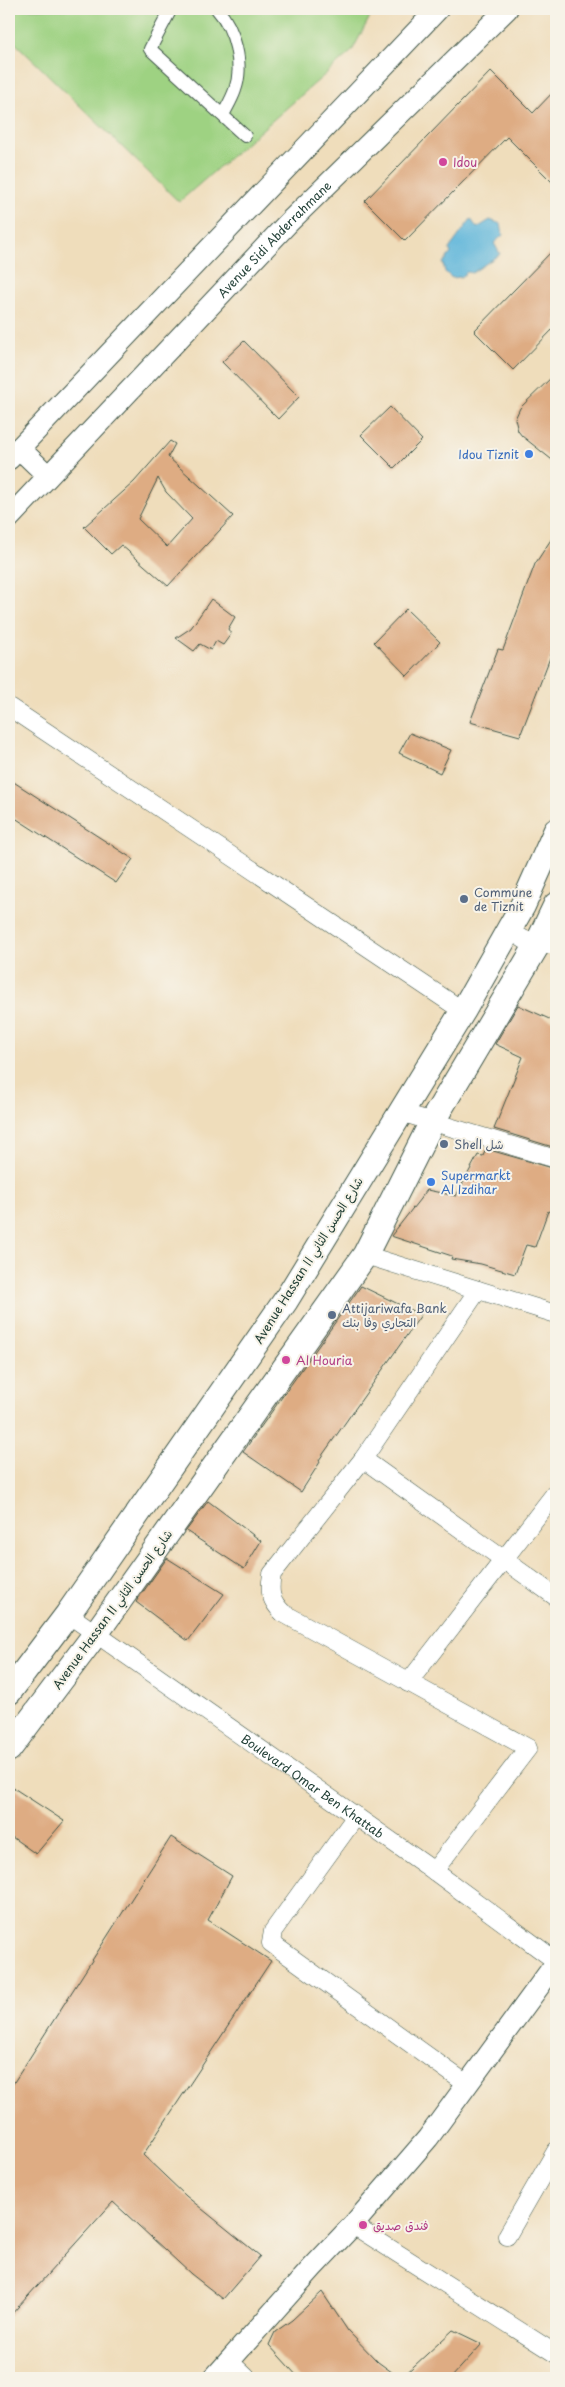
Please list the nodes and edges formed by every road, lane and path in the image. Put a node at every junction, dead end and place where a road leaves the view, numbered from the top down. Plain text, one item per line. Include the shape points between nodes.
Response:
1 (171, 9) edge
2 (217, 9) edge
3 (438, 9) edge
4 (506, 9) edge
5 (222, 115) junction
6 (245, 136) dead end
7 (14, 453) edge
8 (48, 476) junction
9 (9, 518) edge
10 (9, 707) edge
11 (556, 831) edge
12 (523, 905) junction
13 (509, 930) junction
14 (551, 930) edge
15 (463, 1011) junction
16 (400, 1112) junction
17 (432, 1122) junction
18 (556, 1158) edge
19 (365, 1254) junction
20 (478, 1290) junction
21 (286, 1300) junction
22 (556, 1314) edge
23 (316, 1323) junction
24 (362, 1459) junction
25 (556, 1492) edge
26 (504, 1561) junction
27 (556, 1598) edge
28 (68, 1614) junction
29 (97, 1632) junction
30 (408, 1683) junction
31 (9, 1692) edge
32 (9, 1750) edge
33 (356, 1816) junction
34 (434, 1871) junction
35 (556, 1962) edge
36 (468, 2085) junction
37 (556, 2151) edge
38 (353, 2225) junction
39 (507, 2236) dead end
40 (556, 2354) edge
41 (230, 2362) junction
42 (214, 2378) edge
43 (247, 2378) edge

1 - 5 street via 150,49
2 - 5 street via 232,34 238,60 235,90
3 - 7 street
4 - 8 street, Avenue Sidi Abderrahmane via 290,222
5 - 6 street
7 - 8 street
8 - 9 street, Avenue Sidi Abderrahmane
10 - 15 street
11 - 12 main road, Avenue Hassan II شارع الحسن الثاني
12 - 13 main road, Avenue Hassan II شارع الحسن الثاني
12 - 14 street
13 - 14 street
13 - 15 main road, Avenue Hassan II شارع الحسن الثاني
14 - 17 main road, Avenue Hassan II شارع الحسن الثاني
15 - 16 main road, Avenue Hassan II شارع الحسن الثاني
16 - 17 street
16 - 21 main road, Avenue Hassan II شارع الحسن الثاني
17 - 18 street
17 - 19 main road, Avenue Hassan II شارع الحسن الثاني
19 - 20 street
19 - 23 main road, Avenue Hassan II شارع الحسن الثاني
20 - 22 street
20 - 24 street
21 - 23 main road
21 - 28 main road, Avenue Hassan II شارع الحسن الثاني
23 - 29 main road, Avenue Hassan II شارع الحسن الثاني
24 - 26 street
24 - 30 street via 272,1574 269,1590 273,1603 283,1613
25 - 26 street
26 - 27 street
26 - 30 street
28 - 29 street, Boulevard Omar Ben Khattab
28 - 31 main road, Avenue Hassan II شارع الحسن الثاني
29 - 32 main road, Avenue Hassan II شارع الحسن الثاني
29 - 33 street, Boulevard Omar Ben Khattab
30 - 34 street via 528,1748
33 - 34 street, Boulevard Omar Ben Khattab
33 - 36 street via 273,1930 271,1943
34 - 35 street, Boulevard Omar Ben Khattab
35 - 36 street
36 - 38 street via 428,2138
37 - 39 street
38 - 40 street
38 - 41 street
41 - 42 street
41 - 43 street

